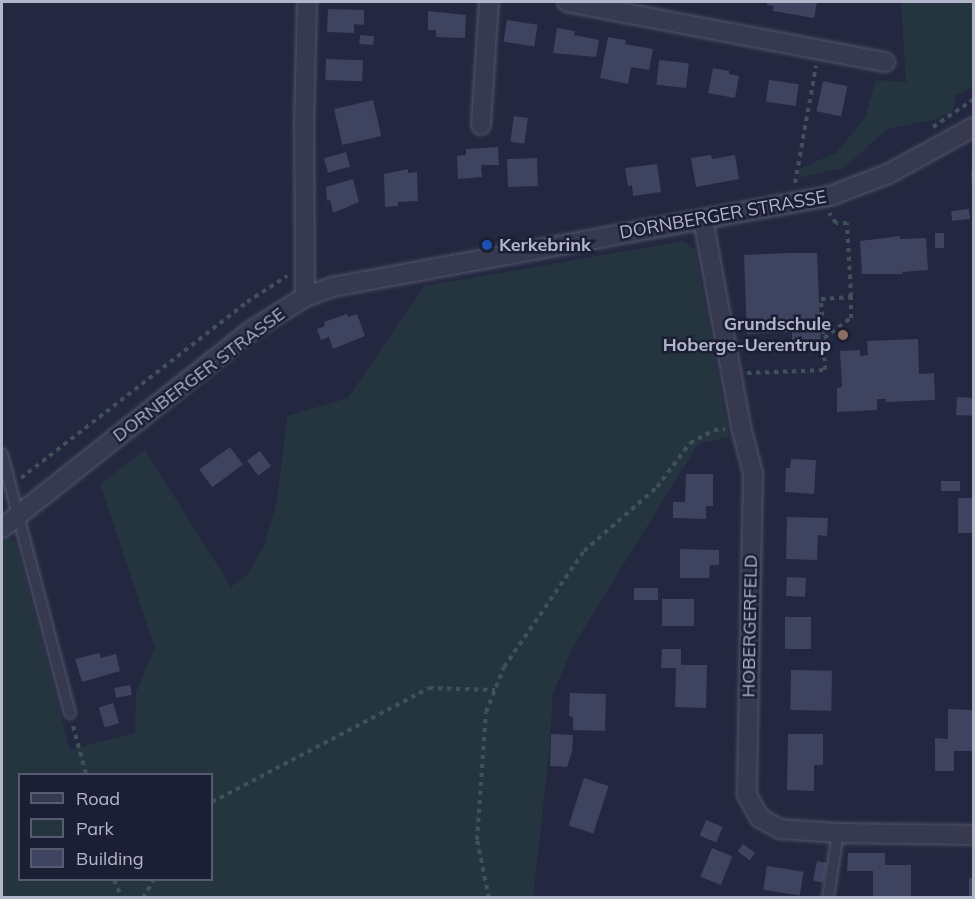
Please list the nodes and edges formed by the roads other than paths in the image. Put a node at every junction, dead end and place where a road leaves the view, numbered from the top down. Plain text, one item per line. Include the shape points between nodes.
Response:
1 (308, 2) edge
2 (489, 2) edge
3 (567, 2) edge
4 (885, 62) dead end
5 (481, 125) dead end
6 (974, 127) edge
7 (703, 219) junction
8 (305, 297) junction
9 (2, 454) edge
10 (19, 514) junction
11 (2, 528) edge
12 (70, 713) road end
13 (838, 833) junction
14 (974, 835) edge
15 (828, 897) edge

1 - 8 street
2 - 5 street
3 - 4 street
6 - 7 street, DORNBERGER STRASSE via 888,174 842,192
7 - 8 street, DORNBERGER STRASSE via 332,287
7 - 13 street, HOBERGERFELD via 753,473 747,795 760,818 780,829
8 - 10 street, DORNBERGER STRASSE via 252,330
9 - 10 lane
10 - 11 street, DORNBERGER STRASSE
10 - 12 lane
13 - 14 street, HOBERGERFELD
13 - 15 lane

